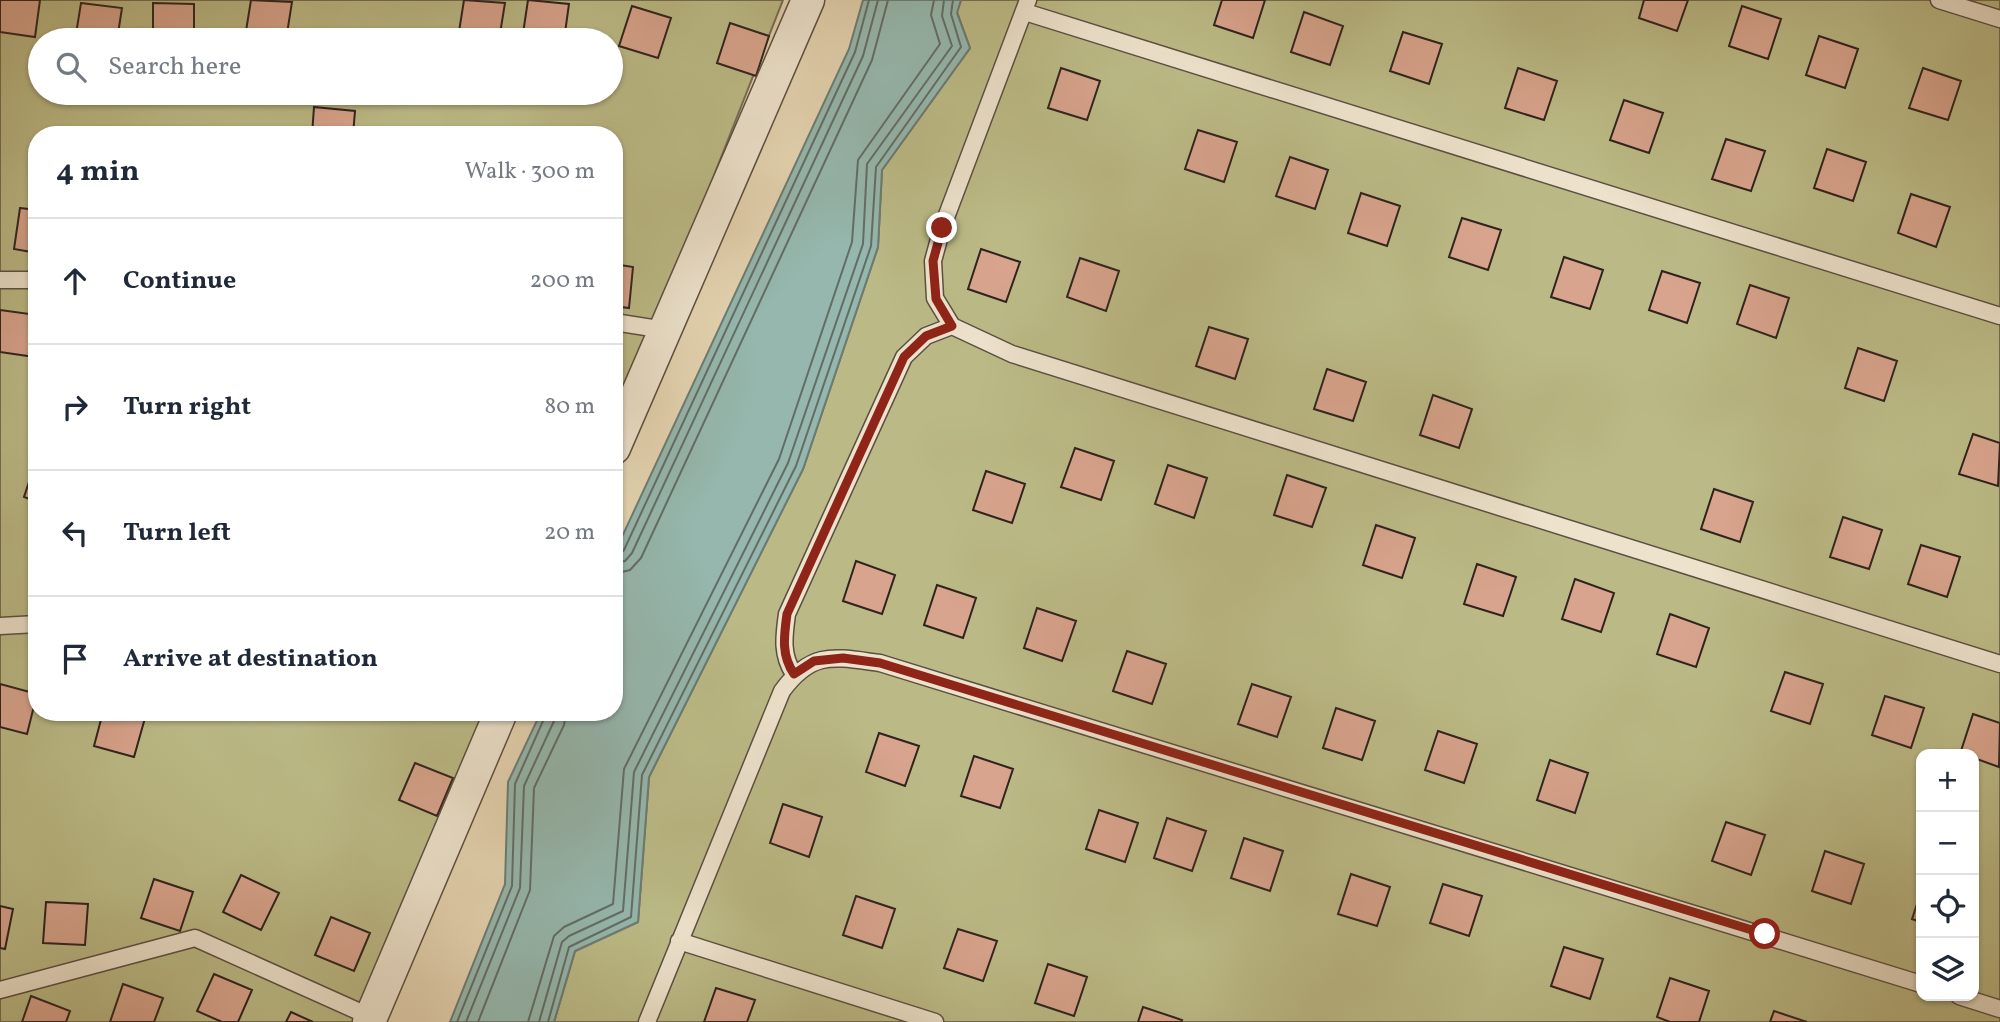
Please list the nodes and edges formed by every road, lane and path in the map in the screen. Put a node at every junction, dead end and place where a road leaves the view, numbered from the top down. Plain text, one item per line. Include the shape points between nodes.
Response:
1 (808, 0) edge
2 (1939, 0) edge
3 (1026, 6) edge
4 (2000, 19) edge
5 (0, 280) edge
6 (28, 280) edge
7 (2000, 316) edge
8 (623, 323) edge
9 (952, 326) junction
10 (665, 330) junction
11 (623, 427) edge
12 (28, 624) edge
13 (0, 626) edge
14 (2000, 664) edge
15 (794, 674) junction
16 (497, 721) edge
17 (680, 941) junction
18 (1916, 982) edge
19 (0, 990) edge
20 (1975, 1001) edge
21 (2000, 1009) edge
22 (370, 1020) edge
23 (648, 1022) edge
24 (935, 1022) edge

1 - 10 street
2 - 4 lane
3 - 7 lane
3 - 9 lane via 933,261 936,299
5 - 6 lane
8 - 10 lane
9 - 14 lane via 1012,354
9 - 15 lane via 926,336 904,357 787,614 783,645
10 - 11 street
12 - 13 lane
15 - 17 lane via 782,691
15 - 18 lane via 814,661 843,658 880,663
16 - 22 street
17 - 23 lane
17 - 24 lane
19 - 22 lane via 195,938
20 - 21 lane

